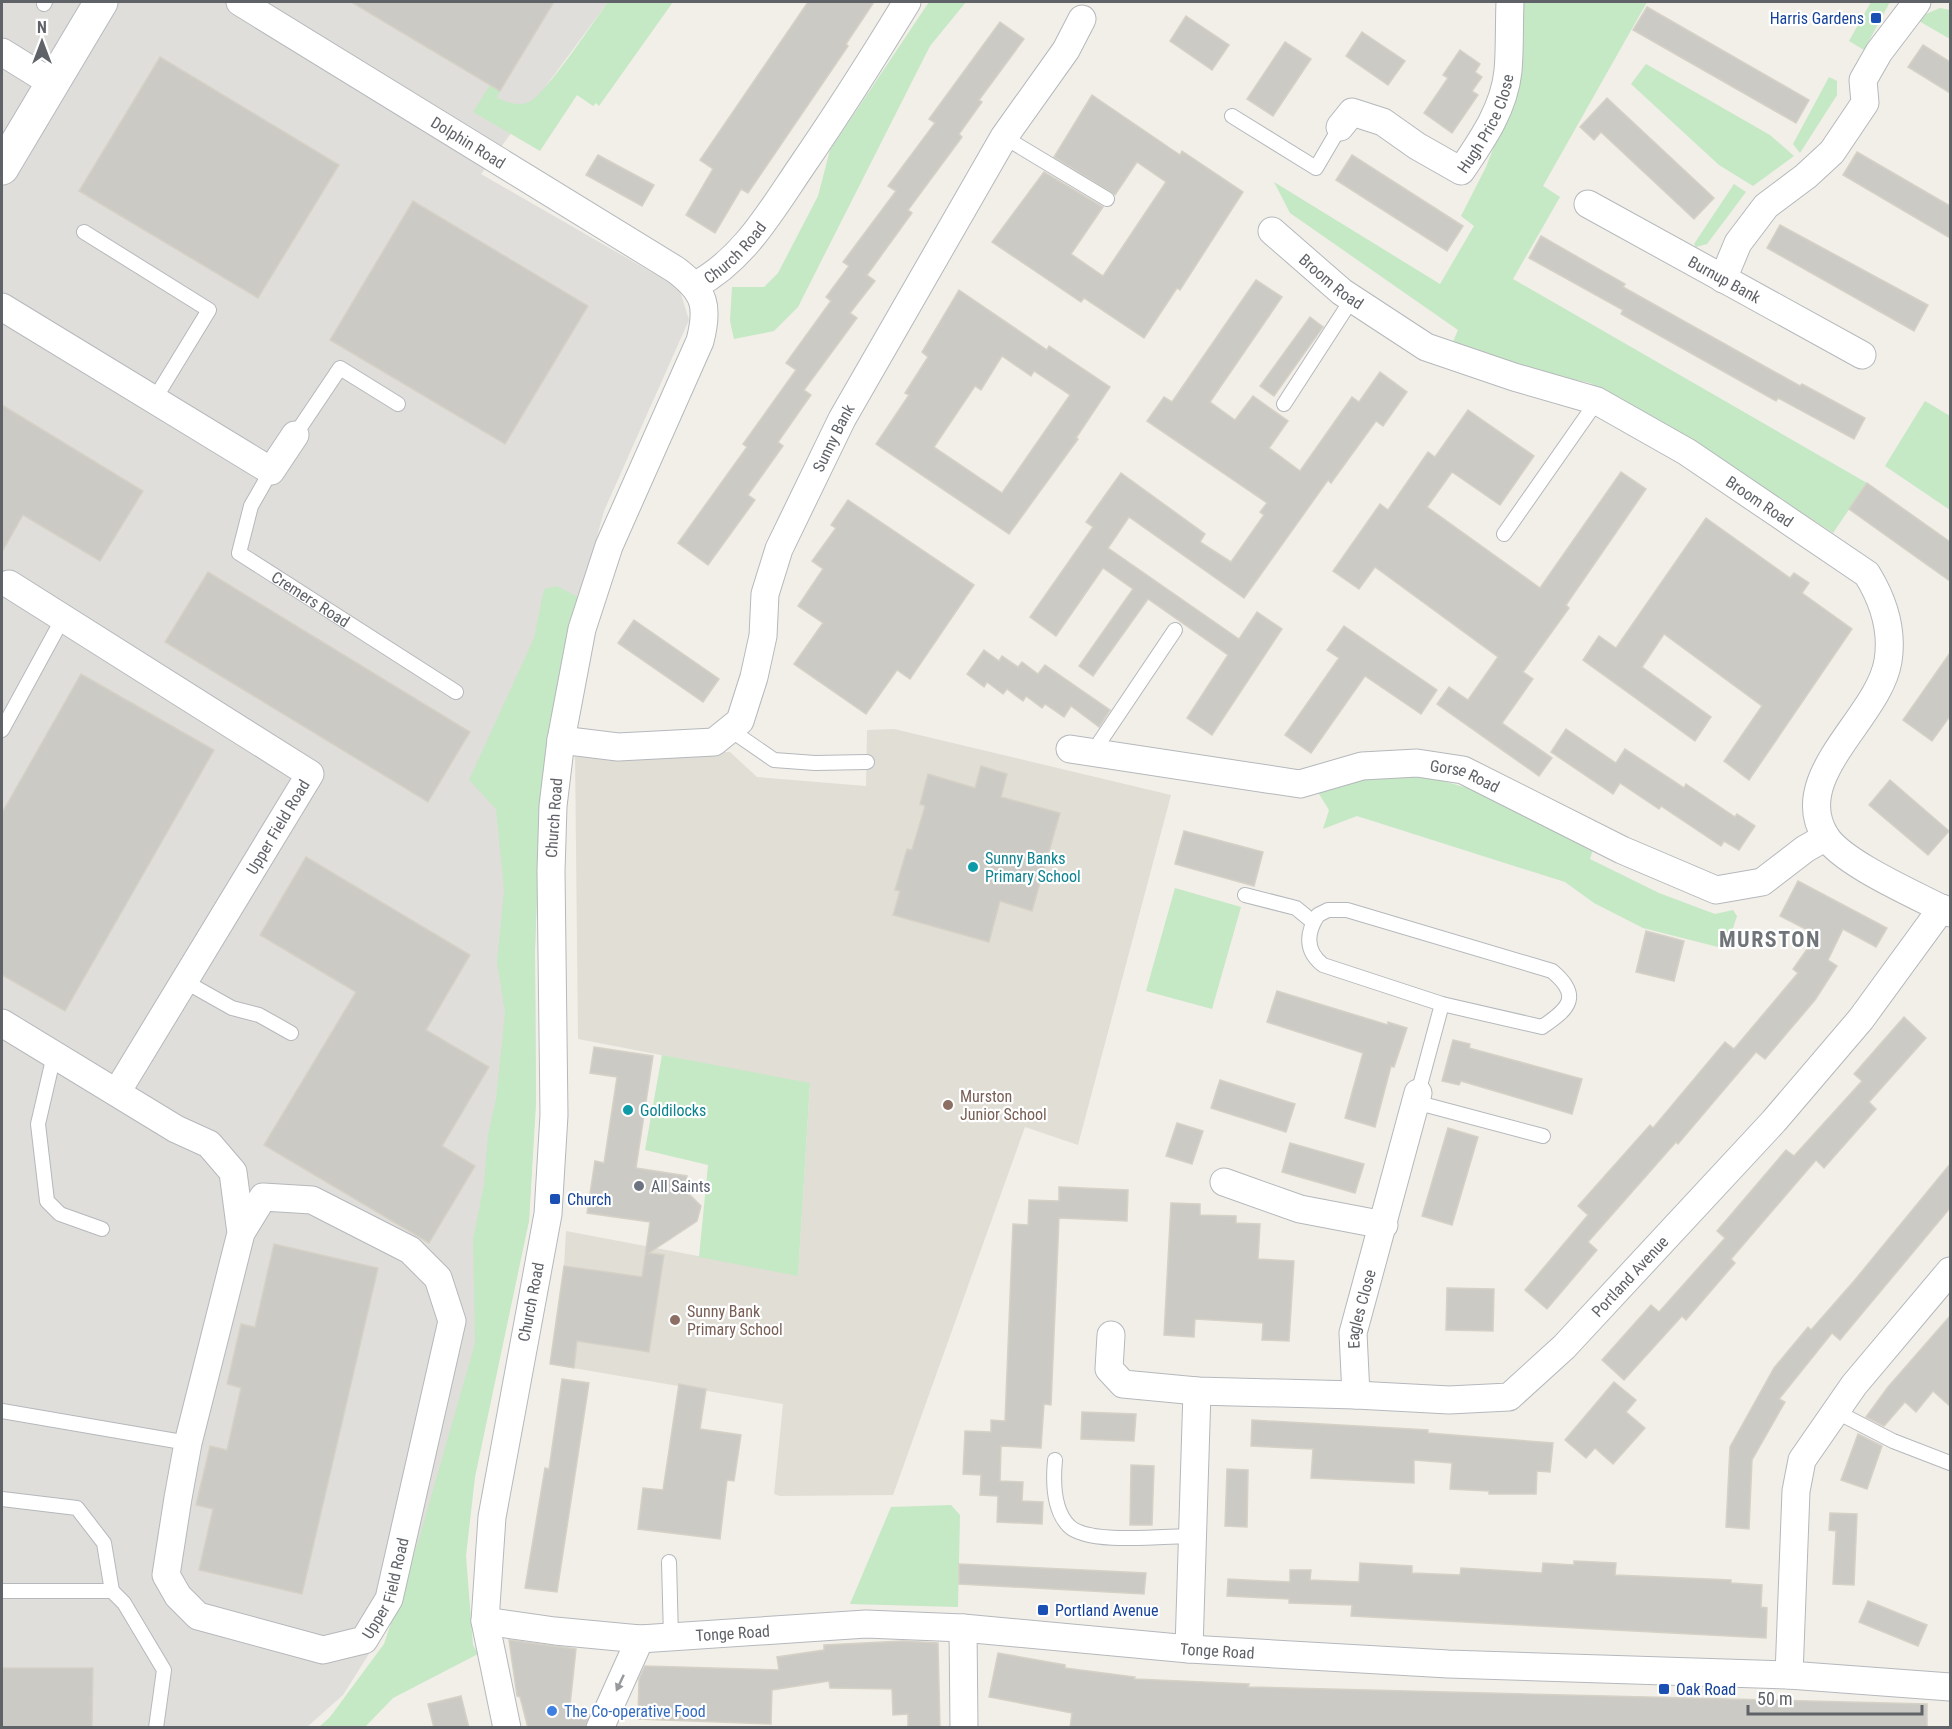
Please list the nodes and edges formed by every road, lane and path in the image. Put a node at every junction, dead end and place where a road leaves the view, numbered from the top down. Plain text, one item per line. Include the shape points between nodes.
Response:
1 (101, 2) edge
2 (240, 2) edge
3 (907, 2) edge
4 (1510, 2) edge
5 (1917, 2) edge
6 (1082, 19) dead end
7 (2, 52) edge
8 (52, 83) junction
9 (1232, 116) dead end
10 (1340, 128) joint
11 (1004, 137) junction
12 (2, 168) edge
13 (1107, 200) dead end
14 (1588, 204) dead end
15 (1272, 231) dead end
16 (84, 232) dead end
17 (1723, 279) junction
18 (696, 285) junction
19 (1352, 299) junction
20 (2, 307) edge
21 (1862, 355) dead end
22 (154, 400) junction
23 (1597, 401) junction
24 (398, 404) dead end
25 (1284, 404) dead end
26 (295, 435) joint
27 (271, 471) junction
28 (1504, 534) dead end
29 (9, 584) dead end
30 (63, 618) junction
31 (1175, 630) dead end
32 (456, 692) dead end
33 (729, 729) junction
34 (2, 730) edge
35 (561, 740) junction
36 (1081, 751) joint
37 (867, 762) dead end
38 (1826, 837) junction
39 (1245, 895) dead end
40 (1946, 910) edge
41 (1313, 922) junction
42 (184, 981) junction
43 (1442, 1004) junction
44 (2, 1023) edge
45 (291, 1033) dead end
46 (54, 1055) junction
47 (117, 1092) junction
48 (1417, 1097) junction
49 (1543, 1136) dead end
50 (1224, 1182) dead end
51 (1384, 1225) junction
52 (102, 1229) dead end
53 (241, 1233) junction
54 (1950, 1270) edge
55 (1110, 1335) dead end
56 (1197, 1391) junction
57 (1356, 1395) junction
58 (1835, 1411) junction
59 (2, 1412) edge
60 (188, 1443) junction
61 (1055, 1460) dead end
62 (1950, 1463) edge
63 (2, 1499) edge
64 (1192, 1536) junction
65 (669, 1562) dead end
66 (2, 1590) edge
67 (112, 1591) junction
68 (485, 1621) junction
69 (963, 1628) junction
70 (670, 1637) junction
71 (640, 1639) junction
72 (1189, 1649) junction
73 (1789, 1675) junction
74 (1950, 1687) edge
75 (156, 1728) edge
76 (507, 1728) edge
77 (600, 1728) edge
78 (964, 1728) edge

1 - 8 main road
2 - 18 street, Dolphin Road
3 - 18 street, Church Road via 846,101 764,221 735,257
4 - 10 street, Hugh Price Close via 1508,72 1499,107 1461,171 1383,122 1352,112
5 - 17 street via 1863,80 1865,103 1832,152 1766,206 1738,243
6 - 11 street, Sunny Bank via 1066,50
7 - 8 street
8 - 12 main road
9 - 10 lane via 1316,168
11 - 13 lane
11 - 33 street, Sunny Bank via 842,419 779,549 765,594 763,636 754,677 740,721
14 - 17 street, Burnup Bank
15 - 19 street, Broom Road
16 - 22 lane via 208,310
17 - 21 street, Burnup Bank
18 - 35 street, Church Road via 704,303 700,341 609,546 582,629
19 - 23 street, Broom Road via 1426,347
19 - 25 lane
20 - 22 street
22 - 27 street
23 - 28 lane
23 - 38 street, Broom Road via 1687,452 1867,574 1881,596 1888,627 1888,662 1874,698 1834,752 1815,803
24 - 26 lane via 340,368
26 - 27 street, Cremers Road
27 - 32 lane, Cremers Road via 251,506 239,553
29 - 30 street, Upper Field Road
30 - 34 lane
30 - 42 street, Upper Field Road via 310,774
31 - 36 lane
33 - 35 street, Sunny Bank via 714,742 658,747
33 - 37 lane via 774,760
35 - 68 street, Church Road via 551,871 554,1115 548,1214 492,1517
36 - 38 street, Gorse Road via 1300,784 1362,766 1417,763 1463,770 1622,850 1716,890 1762,882
38 - 40 street, Broom Road via 1846,857
39 - 41 lane via 1296,908
40 - 57 street, Portland Avenue via 1774,1121 1564,1347 1509,1397 1449,1400
41 - 43 lane via 1309,948 1323,965
41 - 43 lane via 1328,910 1362,915 1552,970 1570,993 1562,1015 1542,1028
42 - 45 lane via 232,1008 260,1015
42 - 47 street, Upper Field Road
43 - 48 lane
44 - 46 street, Upper Field Road
46 - 47 street, Upper Field Road
46 - 52 lane via 38,1124 47,1201 60,1215
47 - 53 street, Upper Field Road via 208,1144 233,1172
48 - 49 lane
48 - 51 street, Eagles Close
50 - 51 street via 1300,1209
51 - 57 street, Eagles Close via 1353,1333
53 - 60 street, Upper Field Road
53 - 60 street, Upper Field Road via 263,1197 312,1200 410,1251 438,1278 452,1321 389,1599 364,1640 323,1650 198,1616 178,1596 166,1575
54 - 58 street
55 - 56 street, Portland Avenue via 1109,1369 1123,1384
56 - 57 street, Portland Avenue
56 - 64 street
58 - 62 lane via 1893,1441
58 - 73 street via 1803,1460 1796,1491
59 - 60 lane
61 - 64 lane via 1053,1484 1058,1504 1068,1526 1076,1531 1130,1537
63 - 67 lane via 76,1508 104,1543
64 - 72 street
65 - 70 lane
66 - 67 lane
67 - 75 lane via 124,1603 164,1670
68 - 71 street, Tonge Road
68 - 76 street, Church Road
69 - 70 street, Tonge Road via 866,1624
69 - 72 street, Tonge Road
69 - 78 street
70 - 71 street, Tonge Road
71 -> 77 street
72 - 73 street, Tonge Road via 1448,1665
73 - 74 street, Tonge Road

